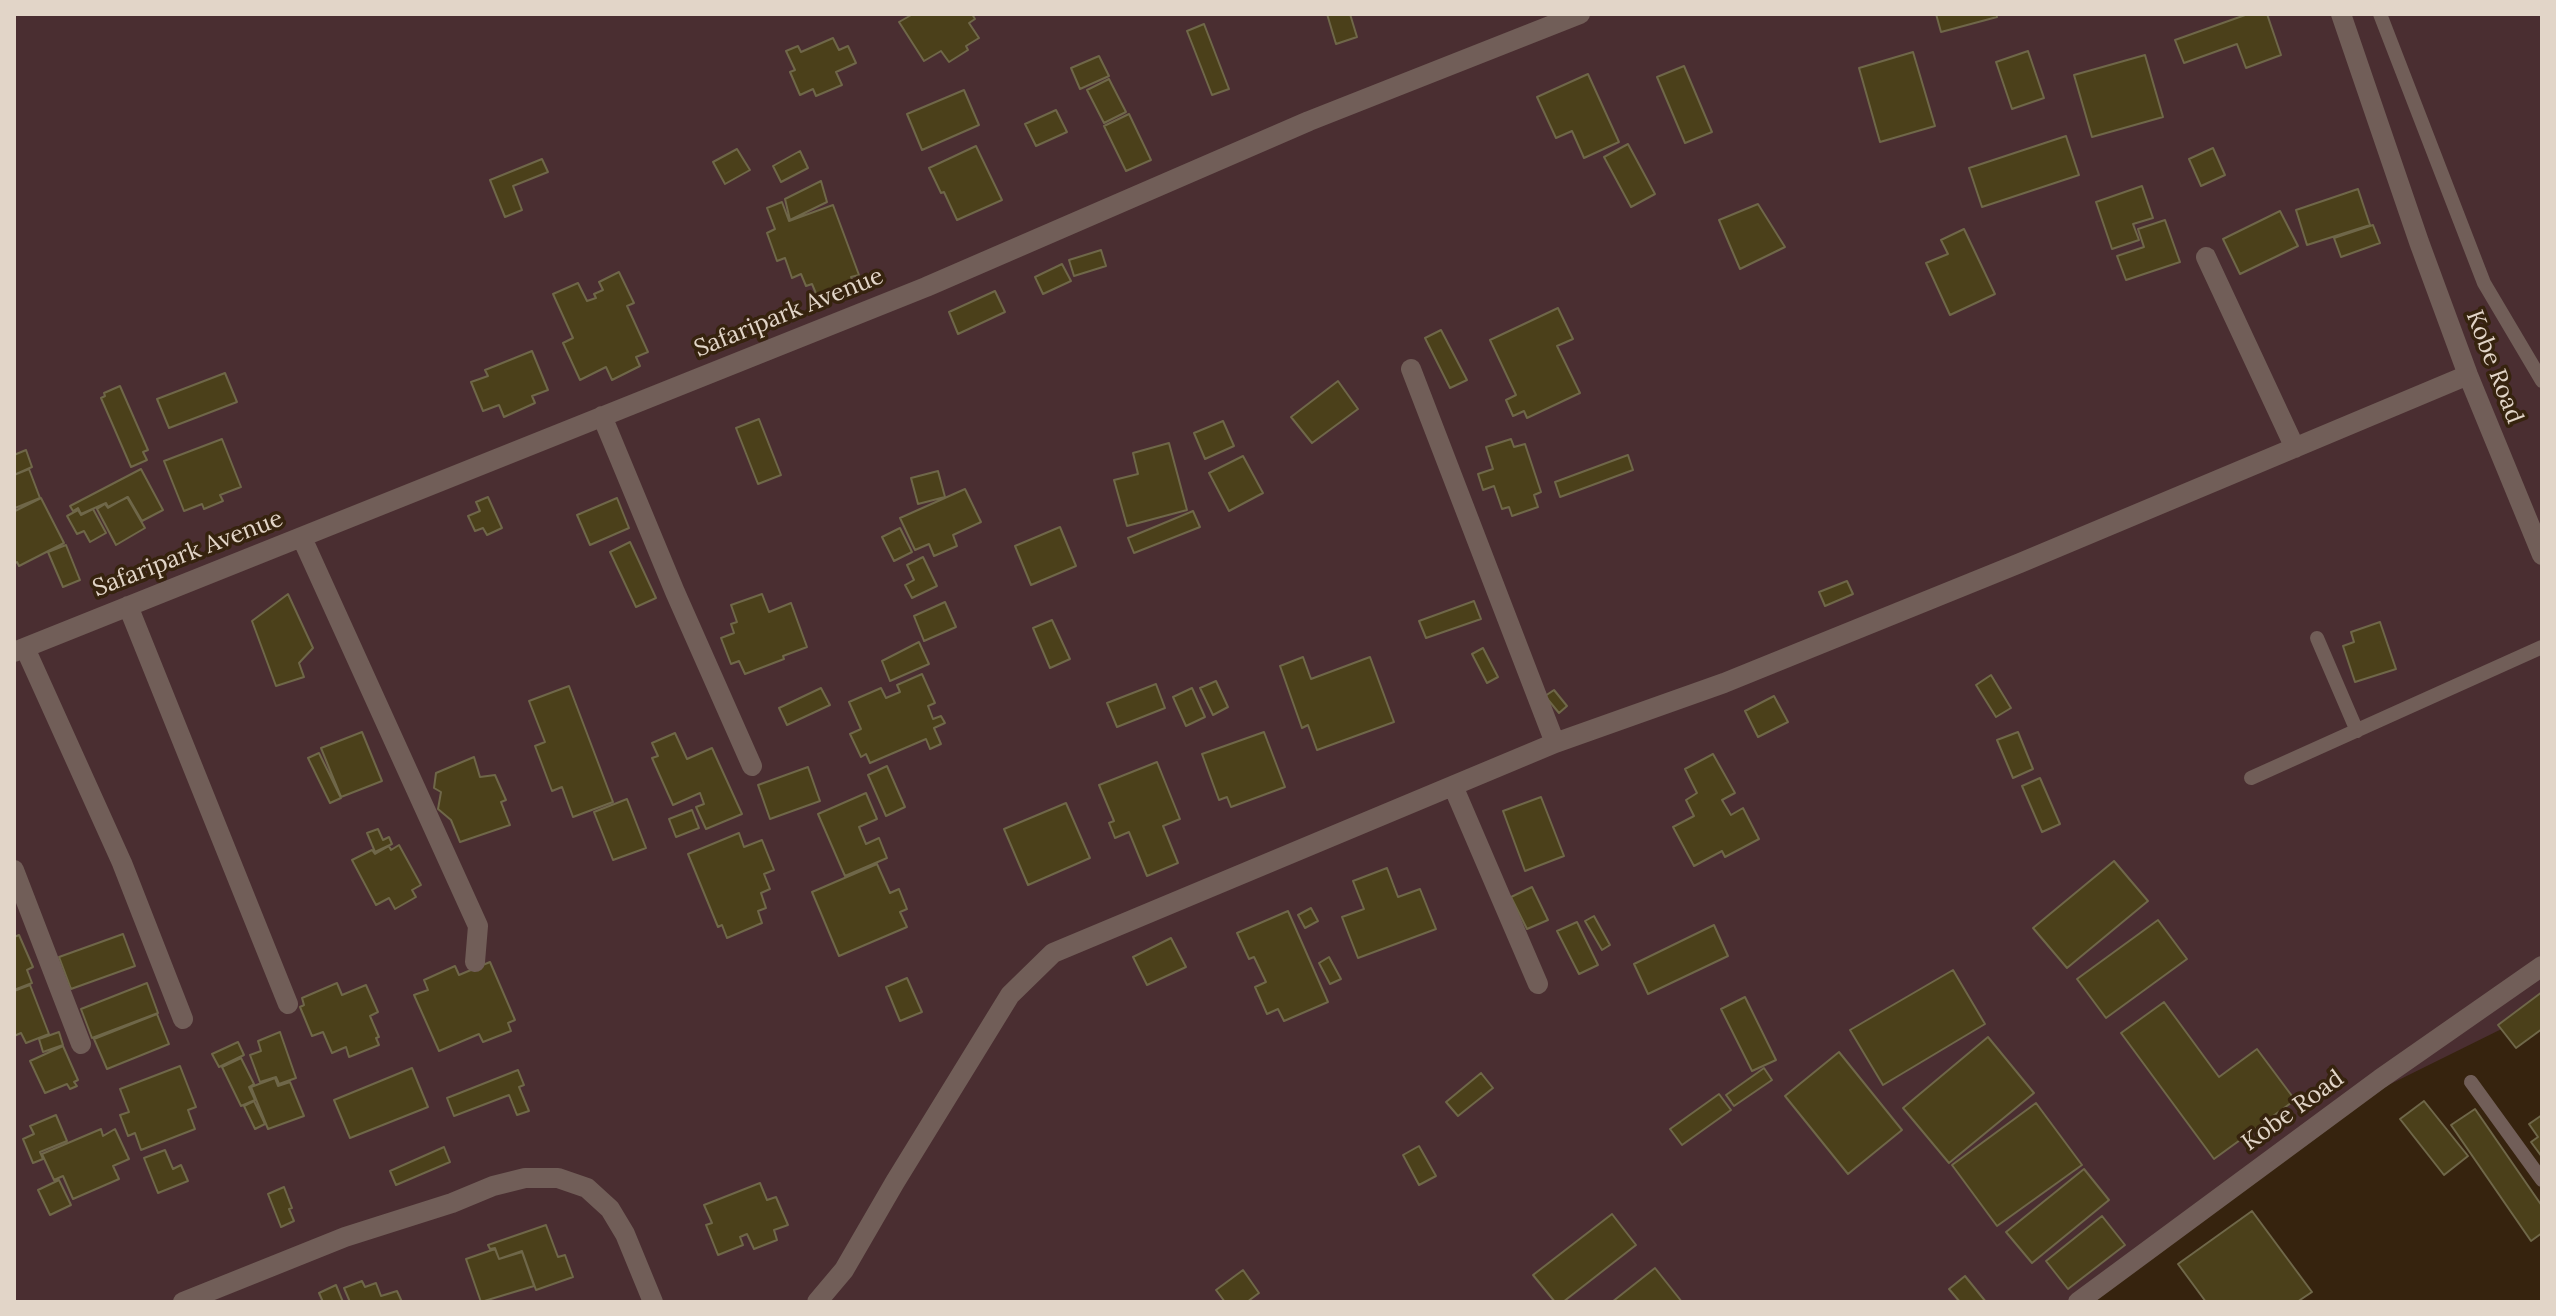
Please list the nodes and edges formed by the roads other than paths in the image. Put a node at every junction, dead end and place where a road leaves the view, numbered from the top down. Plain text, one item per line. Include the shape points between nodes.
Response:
1 (1580, 14) edge
2 (2341, 14) edge
3 (2380, 14) edge
4 (2206, 257) dead end
5 (1411, 369) dead end
6 (2468, 375) junction
7 (2542, 381) edge
8 (602, 416) junction
9 (2295, 448) junction
10 (302, 538) junction
11 (2542, 555) edge
12 (128, 606) junction
13 (2317, 638) dead end
14 (2542, 647) edge
15 (20, 650) edge
16 (2357, 731) junction
17 (1555, 743) junction
18 (752, 766) dead end
19 (2251, 778) dead end
20 (1453, 786) junction
21 (14, 870) edge
22 (475, 962) dead end
23 (2542, 966) edge
24 (1538, 984) dead end
25 (288, 1004) dead end
26 (183, 1019) dead end
27 (81, 1044) dead end
28 (2471, 1082) dead end
29 (2542, 1180) edge
30 (183, 1302) edge
31 (653, 1302) edge
32 (817, 1302) edge
33 (2078, 1302) edge

1 - 8 street, Safaripark Avenue via 1309,121 926,287
2 - 6 street, Kobe Road
3 - 7 lane via 2484,283
4 - 9 street
5 - 17 street
6 - 9 street
6 - 11 street, Kobe Road
8 - 10 street, Safaripark Avenue
8 - 18 street
9 - 17 street via 1724,683
10 - 12 street, Safaripark Avenue
10 - 22 street via 478,926
12 - 15 street, Safaripark Avenue
12 - 25 street
13 - 16 lane
14 - 16 lane
15 - 26 street via 122,863
16 - 19 lane
17 - 20 street
20 - 24 street
20 - 32 street via 1053,953 1010,995 844,1270
21 - 27 street
23 - 33 street, Kobe Road
28 - 29 lane
30 - 31 street via 345,1237 493,1186 525,1178 558,1178 587,1188 610,1209

